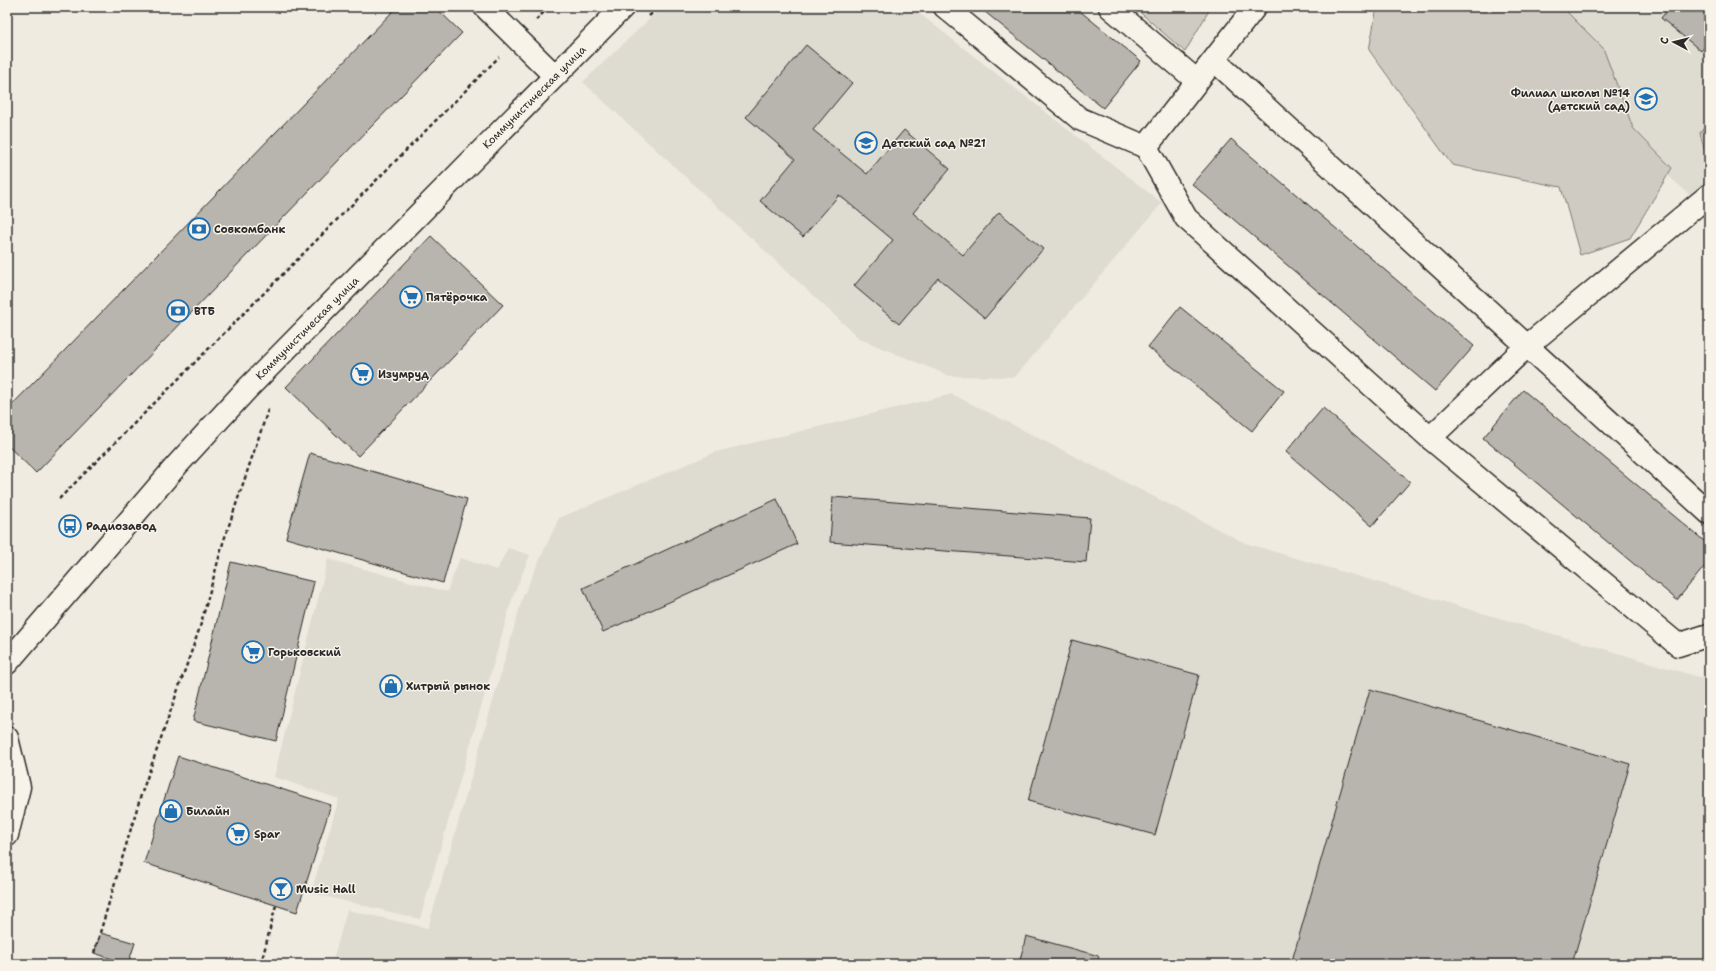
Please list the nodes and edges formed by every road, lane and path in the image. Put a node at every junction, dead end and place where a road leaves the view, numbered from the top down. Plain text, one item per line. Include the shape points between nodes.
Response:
1 (484, 7) edge
2 (549, 7) edge
3 (623, 7) edge
4 (659, 7) edge
5 (945, 7) edge
6 (1110, 7) edge
7 (1255, 7) edge
8 (648, 17) dead end
9 (517, 39) junction
10 (1214, 60) junction
11 (555, 76) junction
12 (1197, 81) junction
13 (1146, 147) junction
14 (1709, 195) edge
15 (1527, 346) junction
16 (271, 401) dead end
17 (1430, 438) junction
18 (59, 499) dead end
19 (1709, 513) edge
20 (1709, 635) edge
21 (7, 663) edge
22 (7, 738) edge
23 (7, 835) edge
24 (276, 906) dead end
25 (94, 953) dead end
26 (261, 964) edge

1 - 9 street
2 - 9 path
3 - 11 street, Коммунистическая улица
4 - 8 path
5 - 13 street via 1080,119
6 - 12 street
7 - 10 street
9 - 11 street
9 - 18 path
10 - 12 street
10 - 15 street
11 - 21 street, Коммунистическая улица via 246,390 177,465
12 - 13 street
13 - 17 street via 1186,218
14 - 15 street
15 - 17 street
15 - 19 street
16 - 25 path via 223,543 200,627 141,795
17 - 20 street via 1678,645
22 - 23 street via 19,787
24 - 26 path

